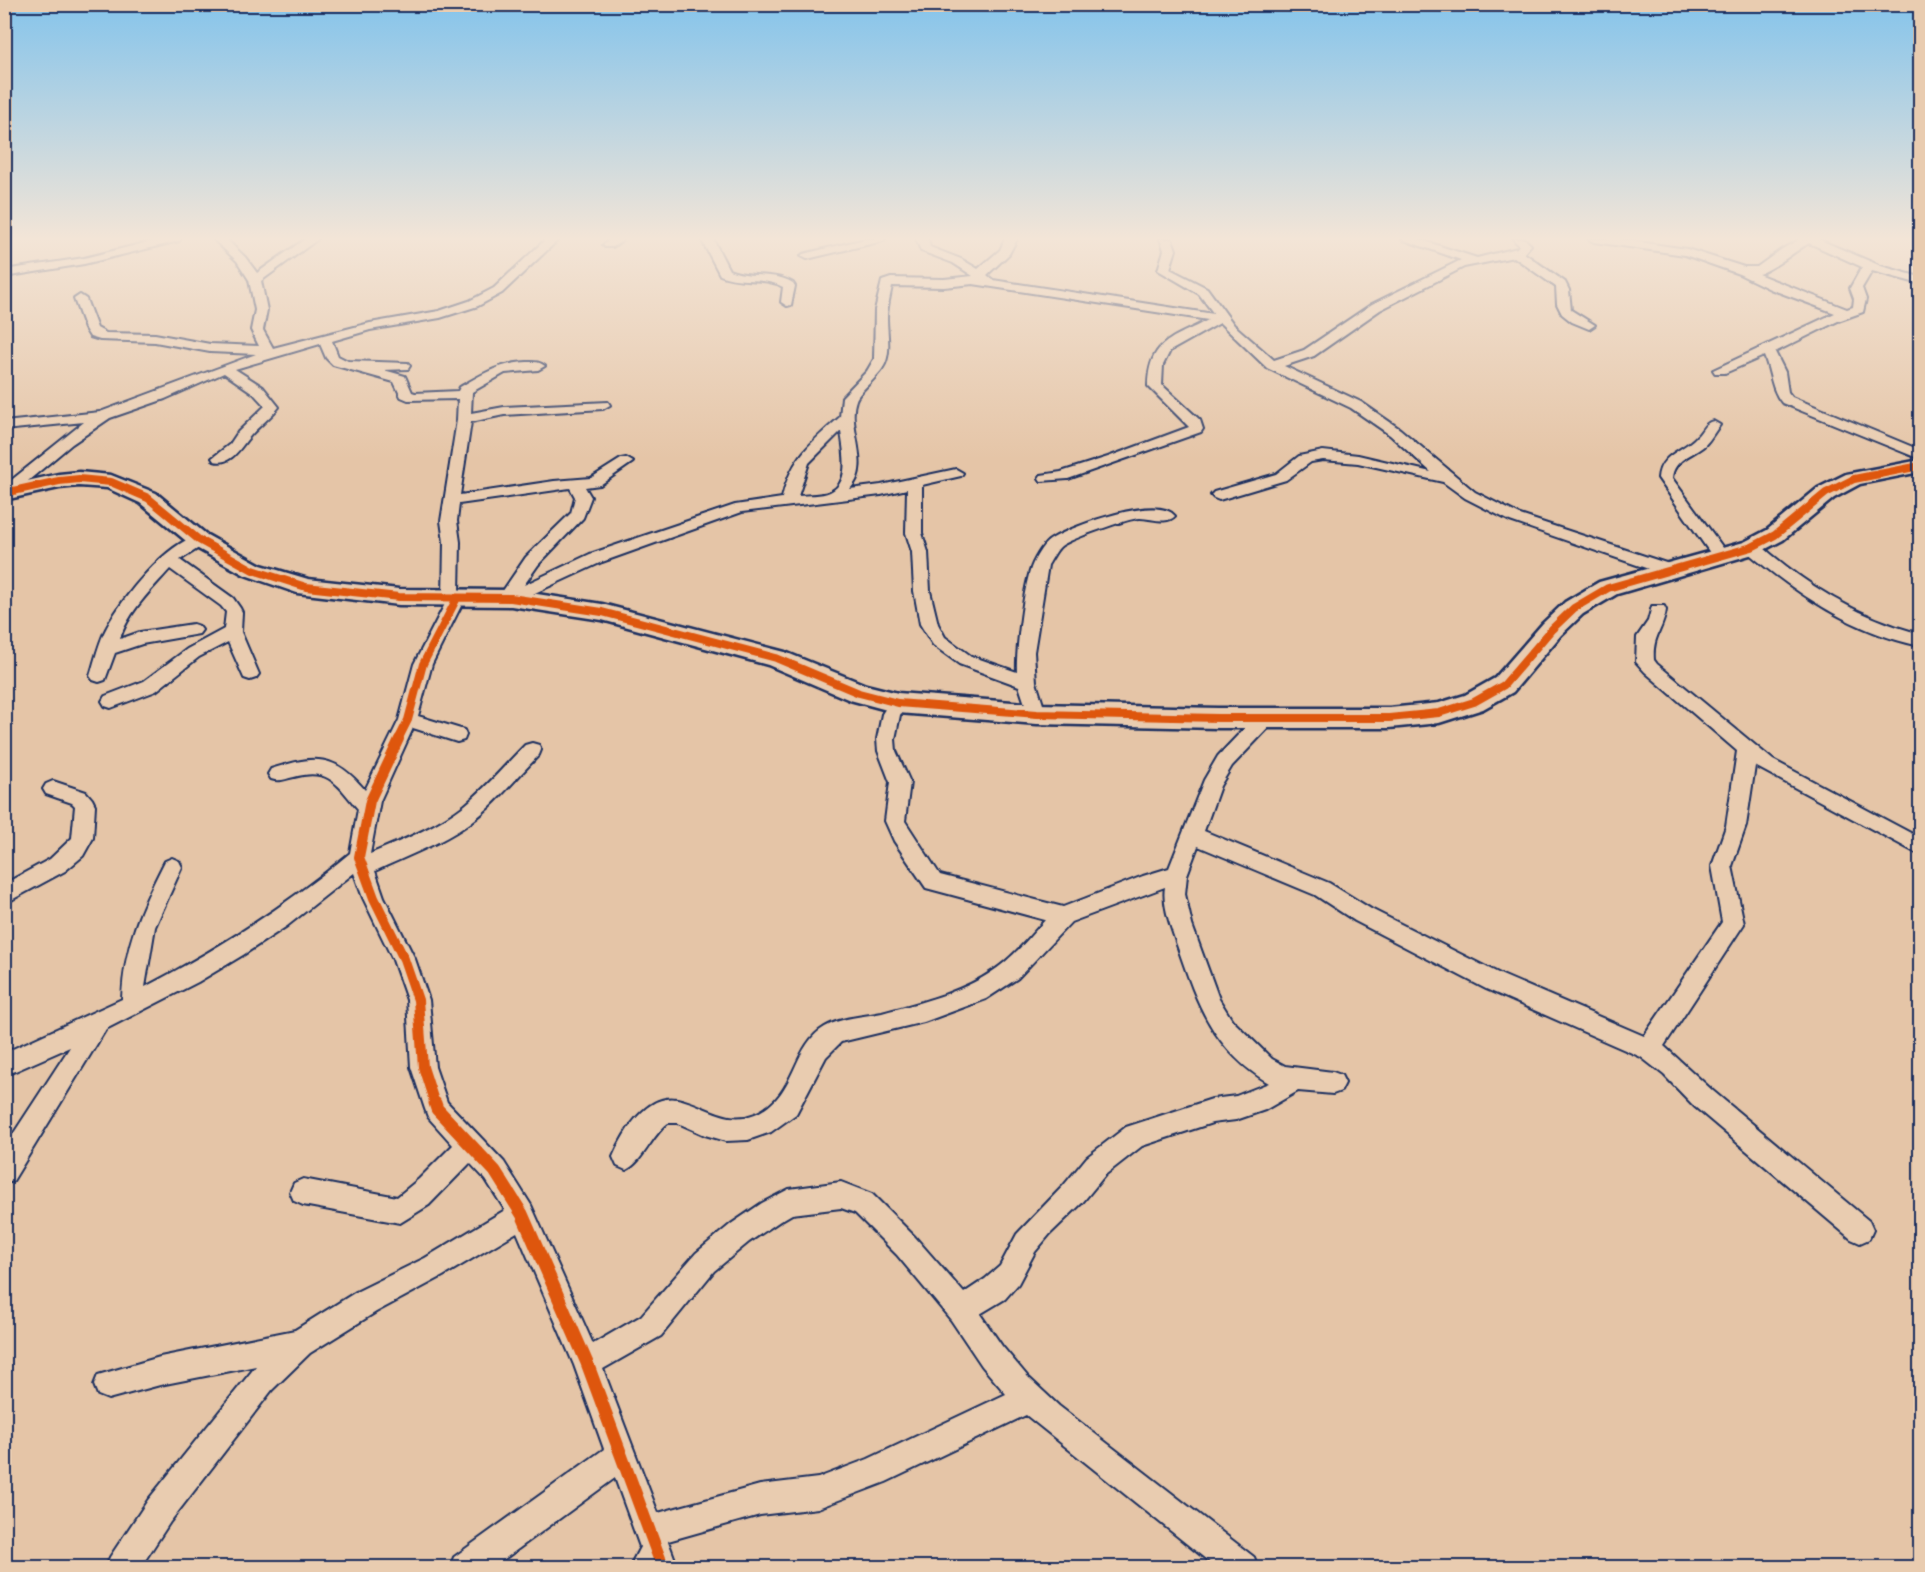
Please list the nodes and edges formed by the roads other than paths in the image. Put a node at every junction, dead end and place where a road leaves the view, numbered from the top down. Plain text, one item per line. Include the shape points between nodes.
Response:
1 (85, 312) edge
2 (260, 312) edge
3 (440, 312) edge
4 (881, 312) edge
5 (1183, 312) edge
6 (1218, 312) edge
7 (1368, 312) edge
8 (1567, 312) edge
9 (1844, 312) edge
10 (1852, 312) edge
11 (1848, 314) junction
12 (1221, 319) junction
13 (1589, 325) dead end
14 (325, 340) junction
15 (1768, 350) junction
16 (269, 352) junction
17 (1272, 365) junction
18 (403, 366) dead end
19 (537, 366) dead end
20 (358, 367) junction
21 (225, 368) junction
22 (1720, 370) dead end
23 (465, 395) junction
24 (603, 405) dead end
25 (104, 416) junction
26 (847, 418) junction
27 (464, 419) junction
28 (1713, 425) dead end
29 (4, 426) edge
30 (1920, 455) edge
31 (219, 458) dead end
32 (626, 462) dead end
33 (1920, 466) edge
34 (956, 473) dead end
35 (1046, 478) dead end
36 (1447, 478) junction
37 (915, 484) junction
38 (576, 485) junction
39 (5, 493) edge
40 (836, 495) junction
41 (1219, 495) dead end
42 (453, 501) junction
43 (789, 501) junction
44 (1167, 516) dead end
45 (199, 540) junction
46 (1752, 547) junction
47 (1721, 556) junction
48 (169, 560) junction
49 (1669, 570) junction
50 (454, 598) junction
51 (508, 598) junction
52 (1658, 610) dead end
53 (193, 630) dead end
54 (232, 632) junction
55 (1920, 640) edge
56 (109, 649) junction
57 (250, 674) dead end
58 (99, 676) dead end
59 (1027, 682) junction
60 (111, 701) dead end
61 (898, 703) junction
62 (1037, 714) junction
63 (1268, 717) junction
64 (408, 720) junction
65 (457, 735) dead end
66 (1747, 749) junction
67 (532, 750) dead end
68 (278, 774) dead end
69 (53, 789) dead end
70 (369, 808) junction
71 (1193, 835) junction
72 (1920, 847) edge
73 (361, 862) junction
74 (172, 867) dead end
75 (1177, 874) junction
76 (4, 895) edge
77 (1063, 916) junction
78 (133, 1004) junction
79 (97, 1024) junction
80 (1649, 1049) junction
81 (4, 1065) edge
82 (1294, 1080) junction
83 (1333, 1083) dead end
84 (471, 1145) junction
85 (626, 1157) dead end
86 (4, 1172) edge
87 (303, 1192) dead end
88 (522, 1214) junction
89 (1860, 1230) dead end
90 (961, 1310) junction
91 (300, 1343) junction
92 (587, 1363) junction
93 (108, 1385) dead end
94 (1030, 1398) junction
95 (621, 1454) junction
96 (653, 1554) edge
97 (121, 1568) edge
98 (465, 1568) edge
99 (1243, 1568) edge

1 - 16 street via 91,329 105,337 155,338 210,348
2 - 16 street via 257,330
3 - 14 street
4 - 26 street via 879,363 849,397
5 - 12 street
6 - 12 street
7 - 17 street via 1309,353
8 - 13 street
9 - 11 street
10 - 11 street
11 - 15 street
12 - 17 street
12 - 35 street via 1165,348 1157,361 1155,386 1186,412 1196,429 1113,460
14 - 16 street
14 - 20 street via 333,359
15 - 22 street
15 - 30 street via 1778,372 1780,393 1786,399
16 - 21 street
17 - 36 street via 1356,405 1417,449
18 - 20 street
19 - 23 street via 500,370 469,387
20 - 23 street via 400,379 406,393 413,397
21 - 25 street
21 - 31 street via 257,390 272,407 236,447
23 - 27 street
24 - 27 street via 504,411
25 - 29 street
25 - 39 street
26 - 40 street via 852,470 849,482
26 - 43 street via 807,453 792,481
27 - 42 street
28 - 47 street via 1703,440 1672,460 1665,478
32 - 38 street via 595,482
33 - 46 street via 1854,479 1826,493 1775,535
34 - 37 street
36 - 41 street via 1421,476 1346,458 1310,457 1281,477
36 - 49 street via 1515,518
37 - 40 street
37 - 59 street via 914,533 929,624 939,641 965,660
38 - 42 street via 545,486
38 - 51 street via 583,497 578,515 532,561
39 - 45 street via 69,480 111,482 148,498
40 - 43 street
42 - 50 street via 449,521
43 - 51 street via 716,514 596,558
44 - 59 street via 1138,513 1056,542 1040,565 1025,652
45 - 48 street
45 - 50 street via 253,570 306,587 399,597
46 - 47 street
46 - 55 street via 1790,581 1845,615
47 - 49 street
48 - 54 street via 227,602 234,612
48 - 56 street via 114,629
49 - 63 street via 1608,588 1574,608 1504,685 1474,702 1439,713 1389,718
50 - 51 street
50 - 64 street via 423,664
51 - 61 street via 602,612 725,643 776,658 859,693
52 - 66 street via 1646,638 1645,662
53 - 56 street via 140,638
54 - 57 street
54 - 60 street via 193,653 150,686
56 - 58 street
59 - 62 street
61 - 62 street
61 - 77 street via 891,714 886,739 900,782 896,821 922,870 933,882 947,888
62 - 63 street
63 - 71 street via 1225,761 1211,785
64 - 65 street
64 - 70 street
66 - 72 street via 1766,765
66 - 80 street via 1736,826 1722,866 1733,924
67 - 73 street via 487,798 462,818 434,834
68 - 70 street via 303,766 327,766 341,774
69 - 76 street via 79,797 85,805 82,841 49,869
70 - 73 street
71 - 75 street
71 - 80 street via 1322,889 1363,915 1485,977
73 - 78 street via 200,969
73 - 84 street via 418,1000 423,1067 437,1109
74 - 78 street via 144,927
75 - 77 street
75 - 82 street via 1174,894 1180,925 1209,1004 1224,1028 1264,1067
77 - 85 street via 1034,949 992,984 881,1024 837,1032 815,1054 792,1102 765,1123 750,1129 730,1129 706,1124 674,1109 664,1111 650,1121
78 - 79 street
79 - 81 street
79 - 86 street
80 - 89 street
82 - 83 street
82 - 90 street via 1265,1098 1236,1108 1212,1110 1135,1136 1096,1166 1041,1225 1009,1275 995,1289
84 - 87 street via 432,1185 400,1210
84 - 88 street via 495,1171
88 - 91 street
88 - 92 street
90 - 92 street via 863,1203 841,1195 809,1198 789,1202 740,1233 705,1262 651,1326
90 - 94 street via 992,1356
91 - 93 street
91 - 97 street via 262,1380 159,1511
92 - 95 street
94 - 96 street via 818,1493 760,1500
94 - 99 street
95 - 96 street
95 - 98 street

